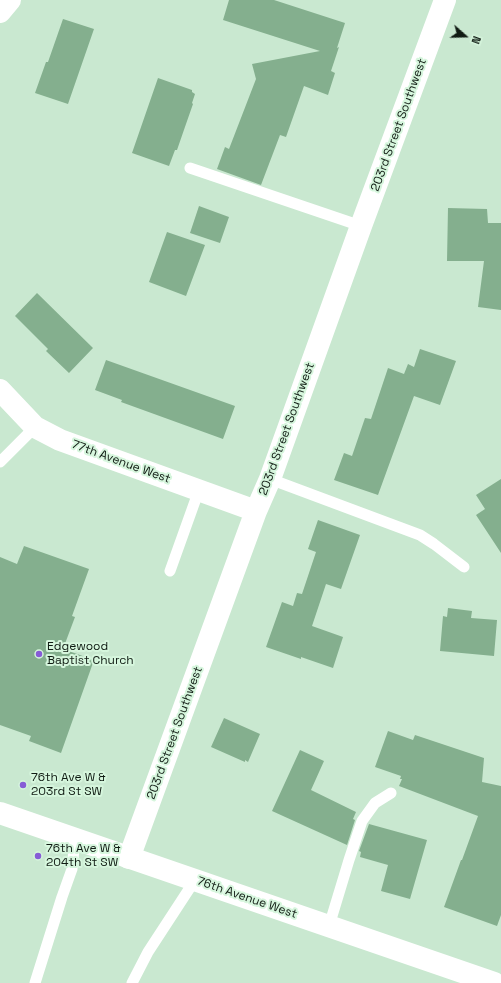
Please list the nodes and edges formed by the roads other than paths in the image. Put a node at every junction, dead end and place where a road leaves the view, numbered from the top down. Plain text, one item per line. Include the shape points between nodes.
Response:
1 (10, 0) edge
2 (445, 0) edge
3 (0, 12) edge
4 (190, 168) dead end
5 (361, 226) junction
6 (0, 390) edge
7 (35, 427) junction
8 (0, 462) edge
9 (270, 479) junction
10 (199, 490) junction
11 (256, 511) junction
12 (464, 567) dead end
13 (170, 571) dead end
14 (391, 793) dead end
15 (0, 813) edge
16 (75, 839) junction
17 (129, 858) junction
18 (195, 880) junction
19 (329, 926) junction
20 (35, 983) edge
21 (132, 983) edge
22 (494, 983) edge

1 - 3 street
2 - 5 street, 203rd Street Southwest
4 - 5 lane
5 - 9 street, 203rd Street Southwest
6 - 7 street, 77th Avenue West
7 - 8 lane
7 - 10 street, 77th Avenue West via 60,440
9 - 11 street, 203rd Street Southwest
9 - 12 lane via 420,535
10 - 11 street, 77th Avenue West
10 - 13 lane
11 - 17 street, 203rd Street Southwest
14 - 19 lane via 375,803 362,821
15 - 16 street, 76th Avenue West
16 - 17 street, 76th Avenue West
16 - 20 lane via 72,870
17 - 18 street, 76th Avenue West
18 - 19 street, 76th Avenue West
18 - 21 lane via 148,952
19 - 22 street, 76th Avenue West

